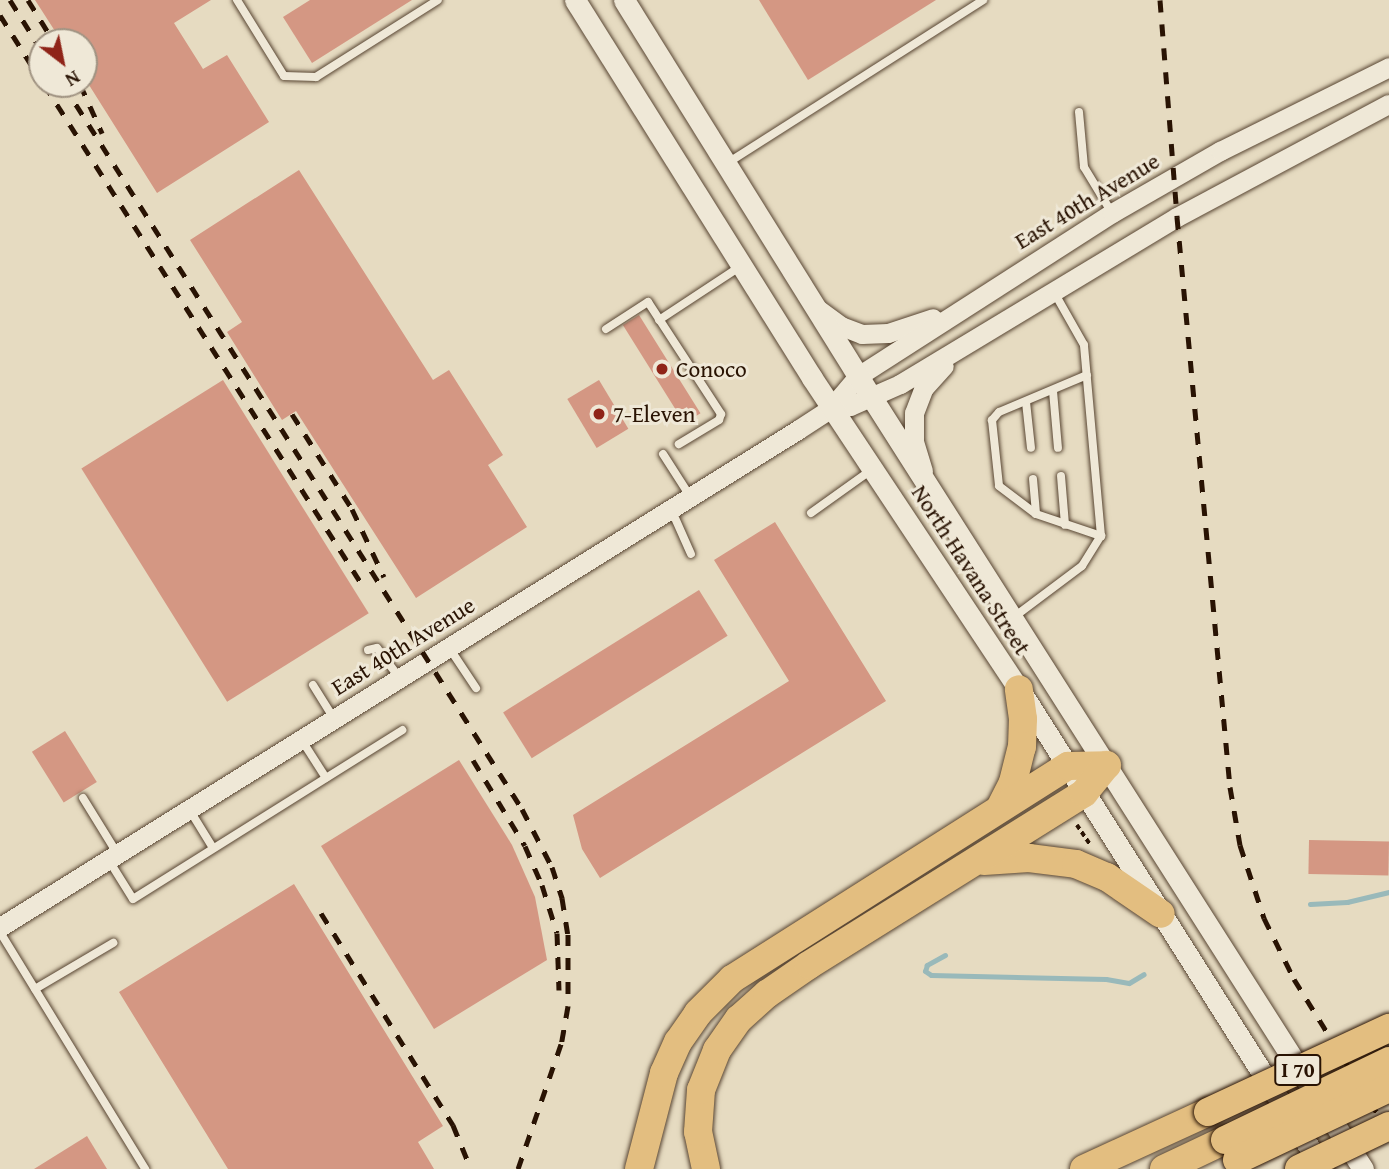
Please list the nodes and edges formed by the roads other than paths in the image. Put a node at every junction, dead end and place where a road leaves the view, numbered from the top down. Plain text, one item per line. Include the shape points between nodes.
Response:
1 (237, 0) edge
2 (438, 0) edge
3 (575, 0) edge
4 (624, 0) edge
5 (984, 0) edge
6 (1389, 67) edge
7 (1389, 104) edge
8 (1079, 111) dead end
9 (726, 164) junction
10 (1112, 213) junction
11 (741, 266) junction
12 (1054, 292) junction
13 (815, 306) junction
14 (964, 307) junction
15 (659, 320) junction
16 (606, 329) dead end
17 (969, 345) junction
18 (858, 376) junction
19 (1087, 376) junction
20 (1053, 391) junction
21 (872, 398) junction
22 (1026, 402) junction
23 (831, 408) junction
24 (679, 444) dead end
25 (1031, 448) dead end
26 (1058, 448) dead end
27 (663, 454) dead end
28 (873, 469) junction
29 (1060, 476) dead end
30 (1033, 479) dead end
31 (930, 490) junction
32 (691, 497) junction
33 (671, 509) junction
34 (811, 513) dead end
35 (1036, 514) junction
36 (1065, 525) junction
37 (1101, 536) junction
38 (691, 554) dead end
39 (1014, 617) junction
40 (448, 646) junction
41 (368, 650) dead end
42 (399, 677) junction
43 (313, 685) dead end
44 (475, 688) dead end
45 (1018, 690) junction
46 (334, 718) junction
47 (401, 730) dead end
48 (301, 738) junction
49 (1107, 765) junction
50 (1068, 766) junction
51 (326, 778) junction
52 (83, 798) dead end
53 (1078, 805) junction
54 (1000, 808) junction
55 (189, 809) junction
56 (213, 848) junction
57 (113, 856) junction
58 (977, 861) junction
59 (1161, 915) junction
60 (0, 929) edge
61 (113, 943) dead end
62 (35, 989) junction
63 (1389, 1028) edge
64 (1389, 1062) edge
65 (1389, 1088) edge
66 (1389, 1126) edge
67 (1227, 1156) edge
68 (145, 1169) edge
69 (639, 1169) edge
70 (706, 1169) edge
71 (1084, 1169) edge
72 (1164, 1169) edge
73 (1299, 1169) edge
74 (1323, 1169) edge
75 (1363, 1169) edge

1 - 2 lane via 284,76 316,77
3 - 11 main road, North Havana Street
4 - 9 main road, North Havana Street
5 - 9 lane
6 - 10 street, East 40th Avenue via 1220,151
7 - 12 street, East 40th Avenue via 1209,199
8 - 10 lane via 1084,167
9 - 13 main road, North Havana Street
10 - 14 street, East 40th Avenue
11 - 15 lane
11 - 23 main road, North Havana Street
12 - 17 street, East 40th Avenue
12 - 19 lane via 1084,345
13 - 14 street via 841,327 862,334 888,333
13 - 18 main road, North Havana Street
14 - 18 street, East 40th Avenue
15 - 16 lane via 646,303
15 - 24 lane via 721,415 719,421
17 - 21 street, East 40th Avenue
17 - 31 street via 930,379 914,414 914,441
18 - 21 main road, North Havana Street
18 - 23 street, East 40th Avenue
19 - 20 lane
19 - 37 lane
20 - 22 lane
20 - 26 lane
21 - 23 street, East 40th Avenue
21 - 31 main road, North Havana Street
22 - 25 lane
22 - 35 lane via 999,412 992,421 999,486
23 - 28 main road, North Havana Street
23 - 32 street, East 40th Avenue
27 - 32 lane
28 - 34 lane
28 - 45 main road, North Havana Street
29 - 36 lane
30 - 35 lane
31 - 39 main road, North Havana Street
32 - 33 street, East 40th Avenue
33 - 38 lane
33 - 40 street, East 40th Avenue
35 - 36 lane
36 - 37 lane
37 - 39 lane via 1082,566
39 - 49 main road, North Havana Street
40 - 42 street, East 40th Avenue
40 - 44 lane
41 - 42 lane via 377,648
42 - 46 street, East 40th Avenue
43 - 46 lane
45 - 50 main road, North Havana Street
45 - 54 highway via 1022,747
46 - 48 street, East 40th Avenue
47 - 51 lane
48 - 51 lane
48 - 55 street, East 40th Avenue
49 - 50 highway
49 - 53 highway
49 - 75 main road, North Havana Street
50 - 53 main road, North Havana Street
50 - 54 highway
51 - 56 lane
52 - 57 lane
53 - 58 highway
53 - 59 main road, North Havana Street
54 - 69 highway via 761,960 715,995 678,1042 664,1073
55 - 56 lane
55 - 57 street, East 40th Avenue
56 - 57 lane via 133,899
57 - 60 street, East 40th Avenue
58 - 59 highway via 1037,858 1076,864 1122,885
58 - 70 highway via 798,973 739,1019 717,1050 701,1090 698,1132
59 - 74 main road, North Havana Street
60 - 62 lane
61 - 62 lane
62 - 68 lane
63 - 71 highway, I 70, bridge
64 - 67 highway, bridge
65 - 67 highway, bridge
66 - 73 highway, bridge
67 - 72 highway

